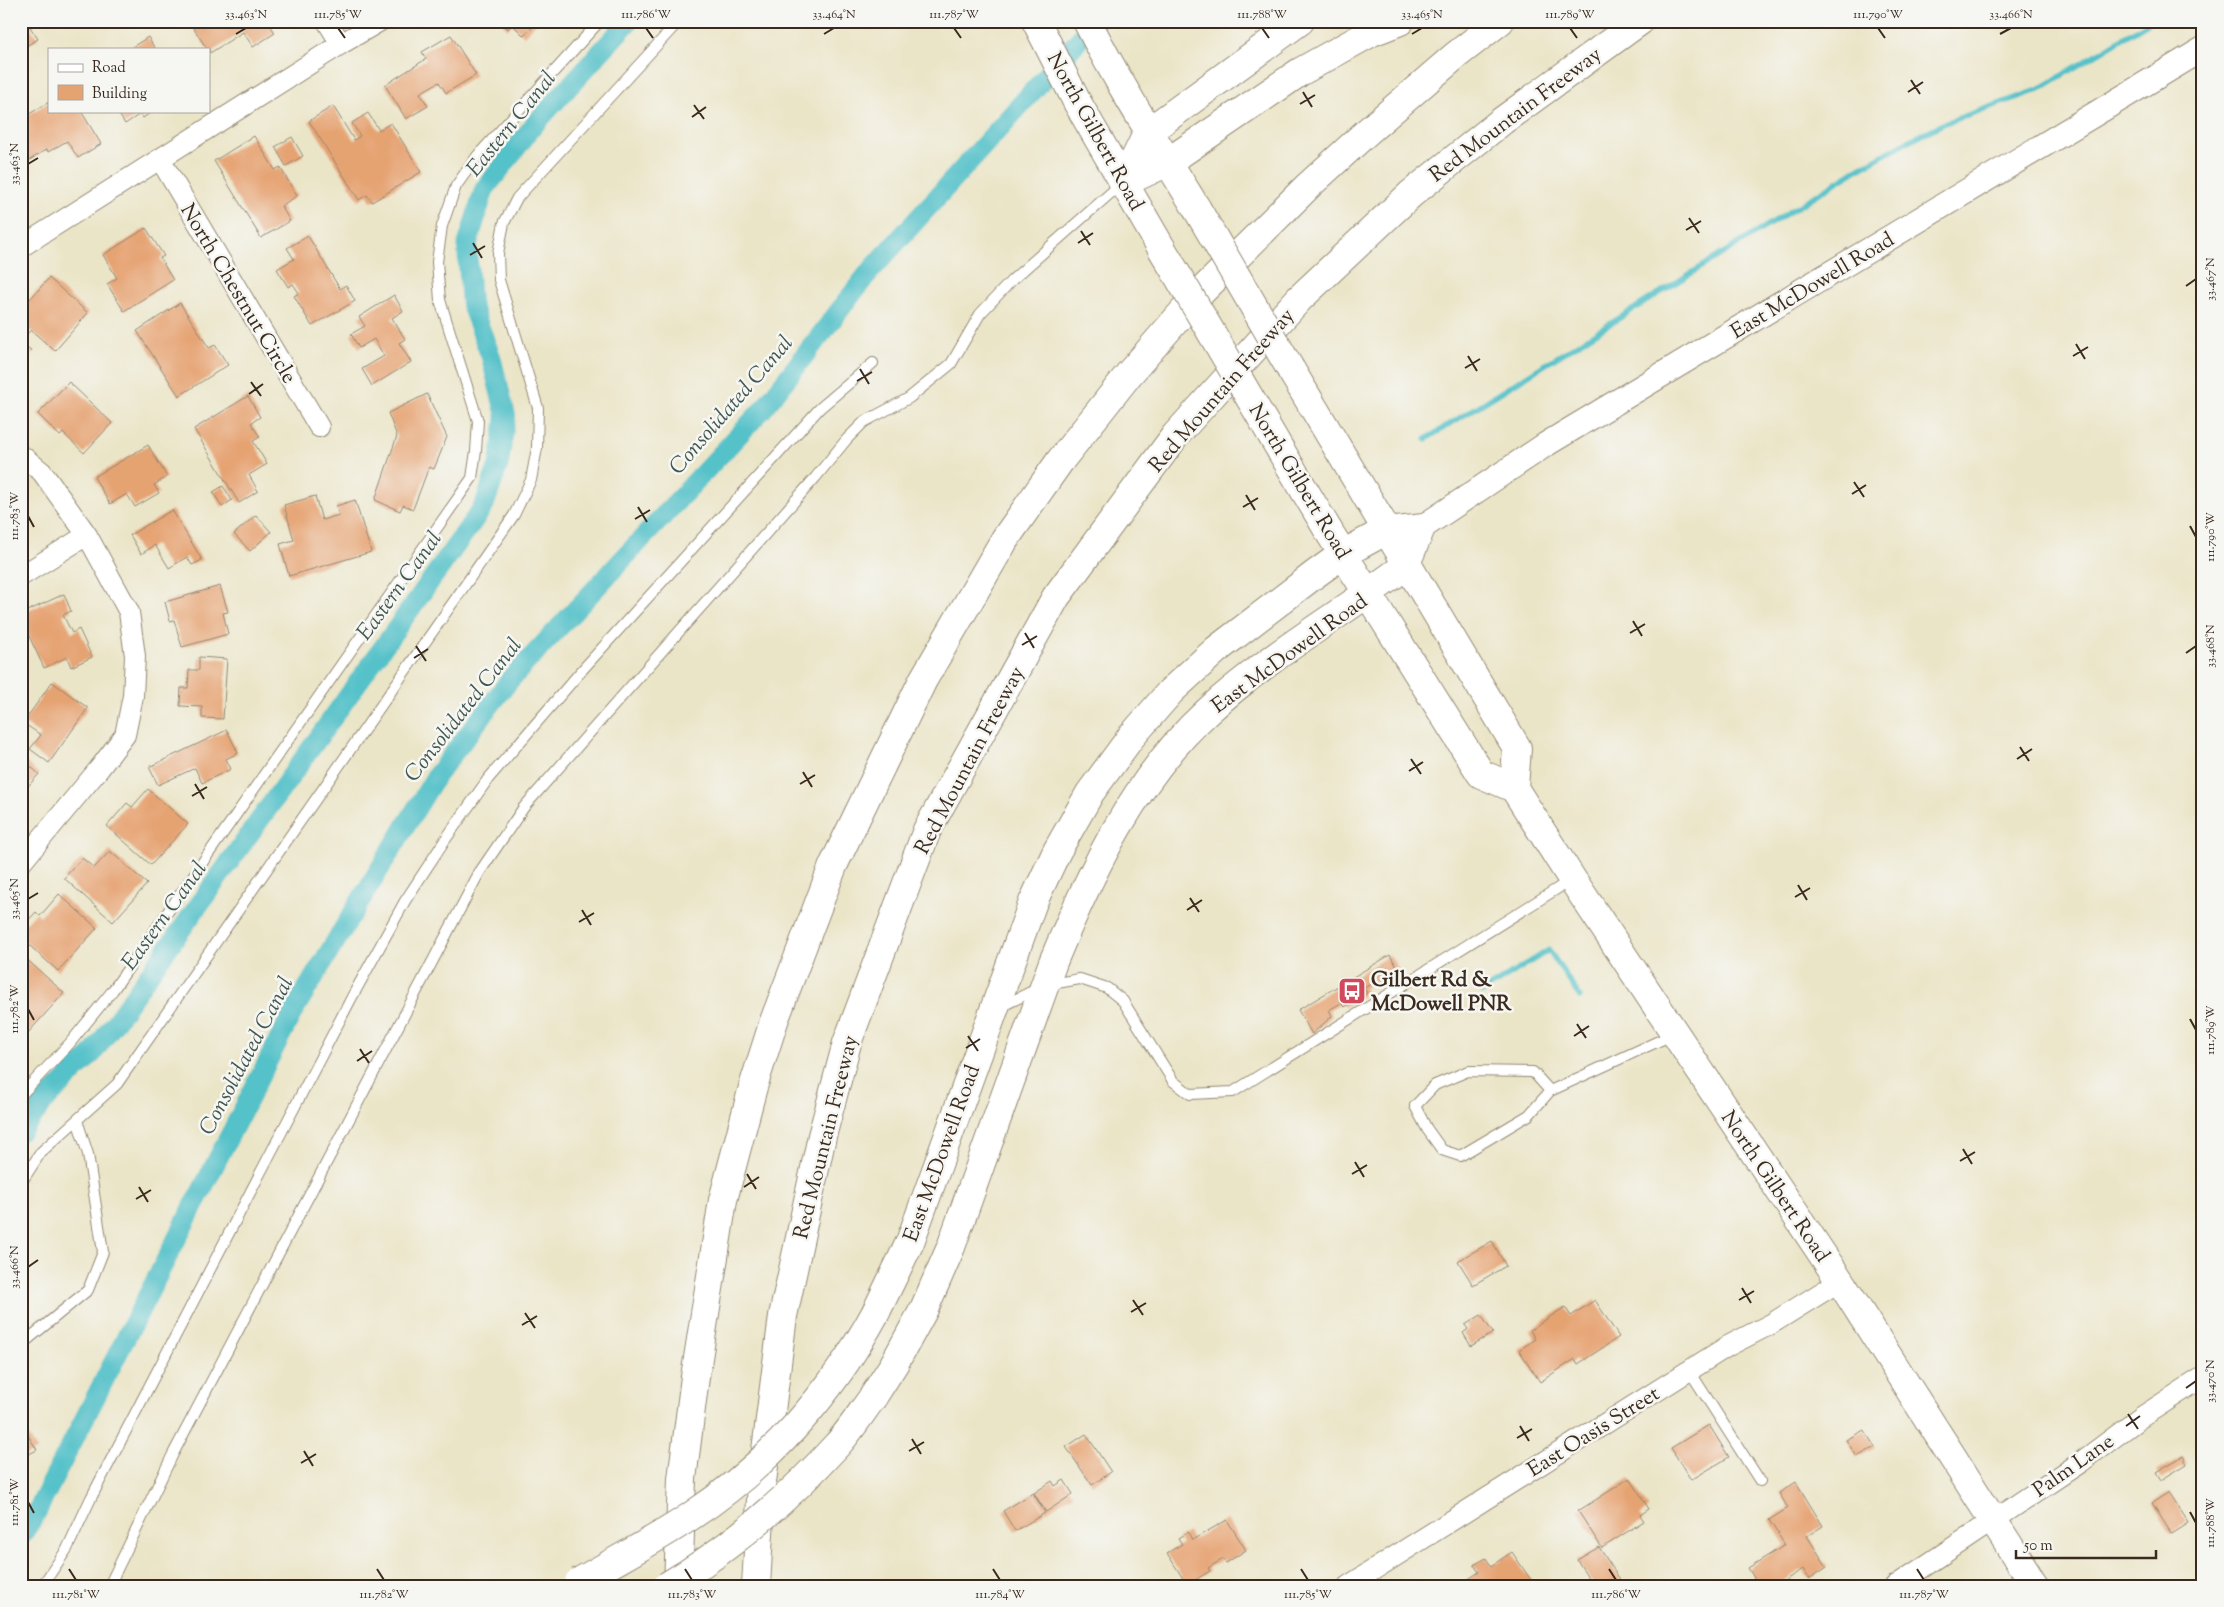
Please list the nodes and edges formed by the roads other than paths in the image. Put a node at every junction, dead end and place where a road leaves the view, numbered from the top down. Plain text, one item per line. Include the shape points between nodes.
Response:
1 (327, 21) edge
2 (380, 21) edge
3 (600, 21) edge
4 (679, 21) edge
5 (1036, 21) edge
6 (1087, 21) edge
7 (1300, 21) edge
8 (1400, 21) edge
9 (1500, 21) edge
10 (1640, 21) edge
11 (341, 44) junction
12 (2203, 49) edge
13 (1148, 132) junction
14 (160, 159) junction
15 (1168, 162) junction
16 (1123, 183) junction
17 (21, 247) edge
18 (873, 363) dead end
19 (319, 427) dead end
20 (21, 455) edge
21 (1424, 526) junction
22 (1387, 530) junction
23 (87, 535) junction
24 (1343, 554) junction
25 (1408, 564) junction
26 (21, 576) edge
27 (1368, 594) junction
28 (1514, 788) junction
29 (21, 863) edge
30 (1572, 880) junction
31 (1045, 985) junction
32 (993, 1010) junction
33 (1675, 1034) junction
34 (1550, 1091) junction
35 (21, 1094) edge
36 (77, 1120) junction
37 (21, 1183) edge
38 (1840, 1281) junction
39 (21, 1346) edge
40 (1689, 1370) junction
41 (2203, 1378) edge
42 (1760, 1481) dead end
43 (1992, 1519) junction
44 (576, 1584) edge
45 (42, 1586) edge
46 (109, 1586) edge
47 (667, 1586) edge
48 (678, 1586) edge
49 (756, 1586) edge
50 (1348, 1586) edge
51 (1895, 1586) edge
52 (2035, 1586) edge

1 - 11 street
2 - 11 street
3 - 35 lane via 478,156 456,186 442,226 437,262 440,300 478,421 472,478 112,990 70,1043
4 - 36 lane via 517,198 504,223 498,252 499,280 538,408 537,448 531,480 514,515 117,1084
5 - 16 main road, North Gilbert Road
6 - 13 main road, North Gilbert Road
7 - 13 main road
8 - 15 main road via 1372,32 1300,72
9 - 48 main road via 1367,132 1191,303 1055,468 1005,539 923,680 833,866 774,1020 753,1087 723,1200 695,1377 682,1479
10 - 49 main road, Red Mountain Freeway via 1502,121 1411,194 1299,300 1175,436 1056,597 927,830 847,1043 783,1316 762,1482
11 - 14 street
12 - 21 street, East McDowell Road via 1545,445
13 - 15 main road, North Gilbert Road
13 - 16 main road
14 - 17 street
14 - 19 street, North Chestnut Circle
15 - 16 main road
15 - 22 main road, North Gilbert Road, bridge
16 - 24 main road, North Gilbert Road, bridge
16 - 46 lane via 1012,280 980,314 951,364 909,398 864,422 847,439 524,807 479,873 173,1454
18 - 45 lane via 820,408 583,669 488,779 445,840 405,901 352,996 67,1549
20 - 23 street via 42,472
21 - 22 street, East McDowell Road
21 - 25 street
22 - 24 main road, East McDowell Road
22 - 25 main road, North Gilbert Road
23 - 26 street
23 - 29 street via 129,612 135,656 134,696 125,735
24 - 27 main road, North Gilbert Road
24 - 32 main road, East McDowell Road via 1216,650 1171,691 1131,737 1090,793 1058,851 1033,902
25 - 27 main road, East McDowell Road
25 - 28 main road, North Gilbert Road via 1517,748
27 - 28 main road, North Gilbert Road via 1481,774
27 - 31 main road, East McDowell Road via 1245,680 1206,714 1166,756 1142,789 1095,871 1071,919
28 - 30 main road, North Gilbert Road
30 - 31 lane via 1233,1092 1190,1094 1173,1081 1123,1001 1107,988 1080,979
30 - 33 main road, North Gilbert Road
31 - 32 lane
31 - 47 main road, East McDowell Road, bridge via 951,1247 924,1309 894,1364 838,1444 762,1519
32 - 44 main road, East McDowell Road, bridge via 910,1242 856,1349 824,1392 766,1457 730,1488 691,1517
33 - 34 lane
33 - 38 main road, North Gilbert Road
34 - 34 lane via 1529,1115 1460,1156 1442,1150 1426,1129 1415,1106 1435,1085 1468,1071 1533,1072
36 - 37 lane via 41,1152
36 - 39 lane via 88,1154 103,1252 88,1290
38 - 40 street, East Oasis Street
38 - 43 main road, North Gilbert Road
40 - 42 lane
40 - 50 street, East Oasis Street
41 - 43 street, Palm Lane
43 - 51 street, Palm Lane
43 - 52 main road, North Gilbert Road

